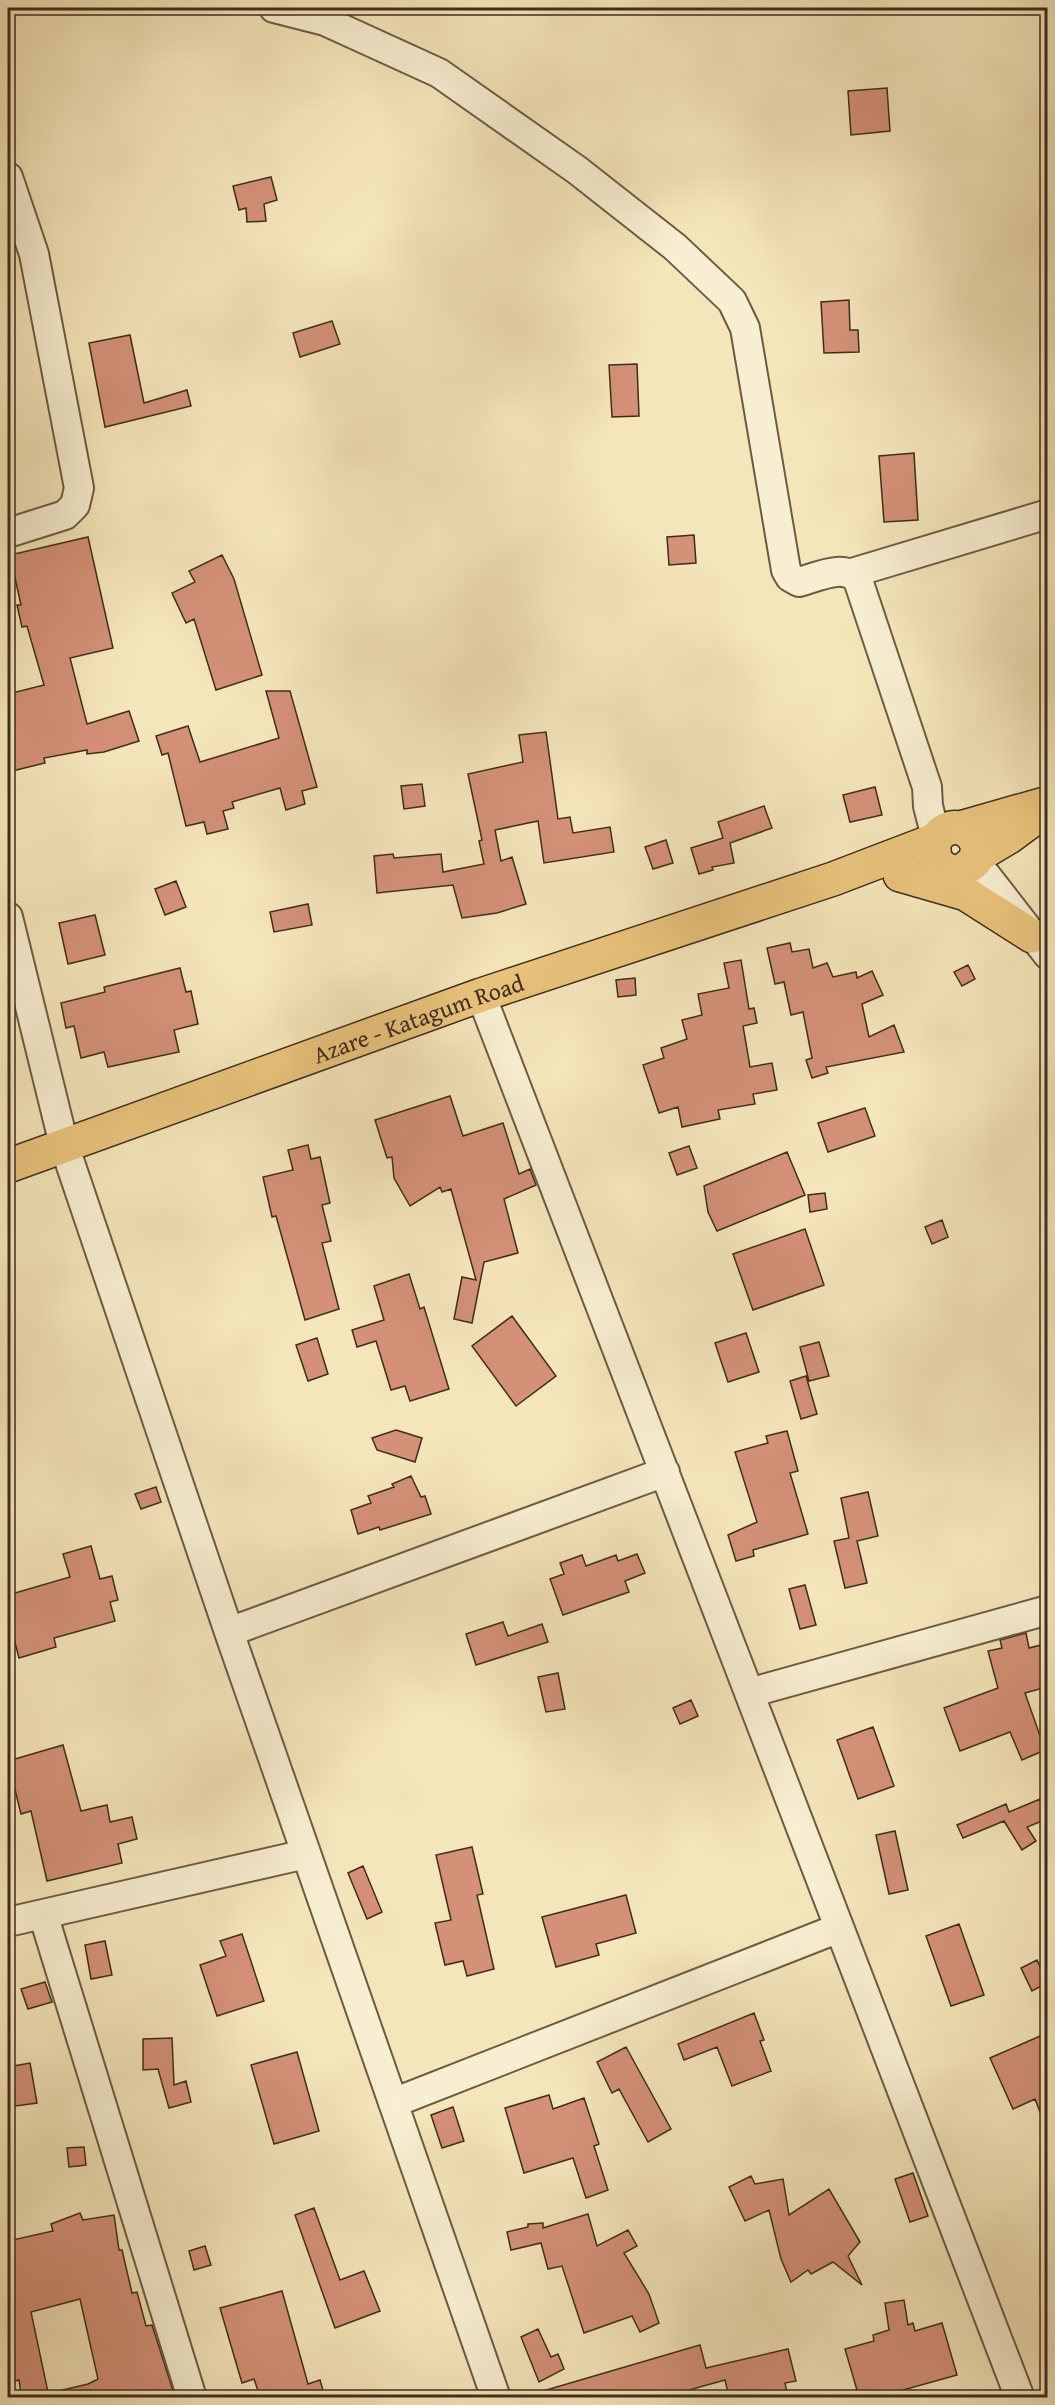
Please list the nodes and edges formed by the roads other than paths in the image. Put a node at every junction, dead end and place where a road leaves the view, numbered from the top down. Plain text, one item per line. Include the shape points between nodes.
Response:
1 (274, 8) edge
2 (8, 177) edge
3 (1047, 514) edge
4 (8, 533) edge
5 (852, 573) junction
6 (1047, 803) edge
7 (1047, 808) edge
8 (946, 840) junction
9 (976, 858) junction
10 (900, 875) junction
11 (833, 879) junction
12 (8, 917) edge
13 (1040, 945) edge
14 (482, 995) junction
15 (64, 1145) junction
16 (8, 1166) edge
17 (664, 1472) junction
18 (1047, 1610) edge
19 (229, 1632) junction
20 (749, 1693) junction
21 (306, 1854) junction
22 (43, 1914) junction
23 (8, 1922) edge
24 (839, 1928) junction
25 (393, 2103) junction
26 (192, 2397) edge
27 (496, 2397) edge
28 (1020, 2397) edge

1 - 5 street via 325,21 439,73 577,170 675,247 732,302 745,328 786,570 799,582 843,570
2 - 4 street via 34,254 79,488 75,506 65,515
3 - 5 street
5 - 8 street via 858,580
6 - 8 main road, Azare - Katagum Road
7 - 9 main road, Azare - Katagum Road
8 - 9 main road, Azare - Katagum Road via 961,872
8 - 10 main road, Azare - Katagum Road
8 - 11 main road, Azare - Katagum Road
9 - 13 street
10 - 11 main road, Azare - Katagum Road
10 - 13 main road via 966,894
11 - 14 main road, Azare - Katagum Road
12 - 15 street
14 - 15 main road, Azare - Katagum Road
14 - 17 street
15 - 16 main road, Azare - Katagum Road
15 - 19 street
17 - 19 street
17 - 20 street
18 - 20 street
19 - 21 street
20 - 24 street
21 - 22 street
21 - 25 street
22 - 23 street
22 - 26 street
24 - 25 street
24 - 28 street
25 - 27 street

